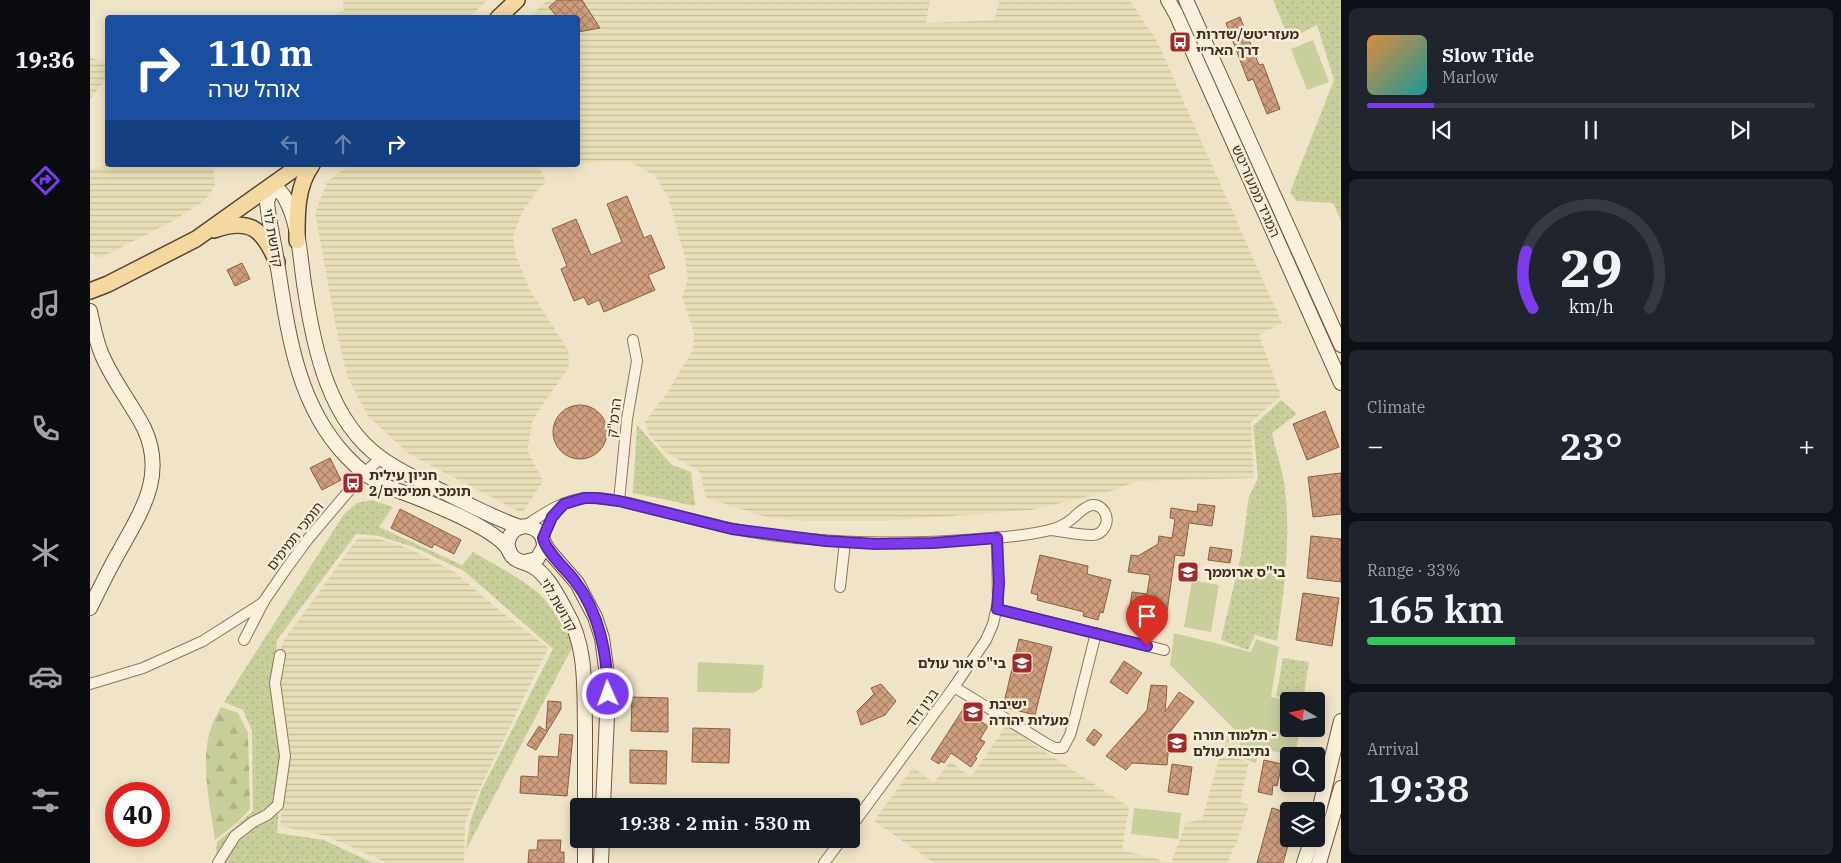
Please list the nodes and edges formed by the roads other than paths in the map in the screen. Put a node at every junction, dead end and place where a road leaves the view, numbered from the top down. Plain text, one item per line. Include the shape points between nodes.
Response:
1 (517, 0) edge
2 (1168, 0) edge
3 (1186, 0) edge
4 (501, 15) edge
5 (297, 167) edge
6 (311, 167) edge
7 (273, 184) junction
8 (204, 233) junction
9 (297, 240) junction
10 (277, 262) junction
11 (90, 291) edge
12 (90, 311) edge
13 (633, 340) dead end
14 (1341, 345) edge
15 (1341, 384) edge
16 (380, 458) junction
17 (364, 473) junction
18 (619, 501) junction
19 (564, 504) junction
20 (522, 527) junction
21 (1050, 530) junction
22 (997, 538) junction
23 (543, 541) junction
24 (846, 542) junction
25 (508, 550) junction
26 (524, 562) junction
27 (840, 587) dead end
28 (264, 601) junction
29 (90, 608) edge
30 (997, 609) junction
31 (1096, 633) junction
32 (244, 640) dead end
33 (1164, 650) dead end
34 (280, 655) dead end
35 (90, 684) edge
36 (954, 686) junction
37 (1341, 722) edge
38 (1341, 788) edge
39 (585, 798) edge
40 (603, 798) edge
41 (1321, 802) edge
42 (860, 815) edge
43 (1309, 847) edge
44 (585, 848) edge
45 (602, 848) edge
46 (835, 848) edge
47 (218, 863) edge
48 (585, 863) edge
49 (601, 863) edge
50 (824, 863) edge
51 (1304, 863) edge
52 (1319, 863) edge

1 - 4 main road
2 - 15 street, המגיד ממעזריטש
3 - 14 street, המגיד ממעזריטש
5 - 7 main road
6 - 9 main road via 302,184
7 - 8 main road
7 - 9 street, קדושת לוי via 285,198
7 - 10 street, קדושת לוי via 267,202
8 - 10 main road via 236,224 255,229 269,243
8 - 11 main road
9 - 16 street, קדושת לוי via 311,329 324,376 352,429
10 - 17 street, קדושת לוי via 288,333 302,385 334,444
12 - 29 street via 102,354 144,429 153,457 153,473 141,513
13 - 18 street, הרמ"ק via 637,361 627,419
16 - 17 street, תומכי תמימים
16 - 20 street, קדושת לוי via 480,510
17 - 25 street, קדושת לוי via 488,532
17 - 28 street, תומכי תמימים via 308,539
18 - 19 street via 584,498
18 - 24 street via 732,529
19 - 20 street
19 - 23 street via 552,517
20 - 23 street via 534,528
20 - 25 street via 510,536
21 - 21 street via 1093,536 1102,531 1107,522 1104,512 1096,506 1086,506 1062,526
21 - 22 street
22 - 24 street via 933,543
22 - 30 street, בנין דוד
23 - 26 street via 540,556
23 - 40 street, קדושת לוי via 577,584 602,638 608,694
24 - 27 street
25 - 26 street via 516,560
26 - 39 street, קדושת לוי via 542,574 567,612 579,640 584,677
28 - 32 street, תומכי תמימים
28 - 35 street via 204,641 143,668
30 - 31 street
30 - 36 street, בנין דוד via 986,640
31 - 33 street
31 - 36 street via 1070,735 1062,748 1047,744
34 - 47 street via 275,683 285,756 278,805 235,836
36 - 42 street, בנין דוד
37 - 41 street
38 - 52 street
43 - 51 street
44 - 48 street
45 - 49 street
46 - 50 street

